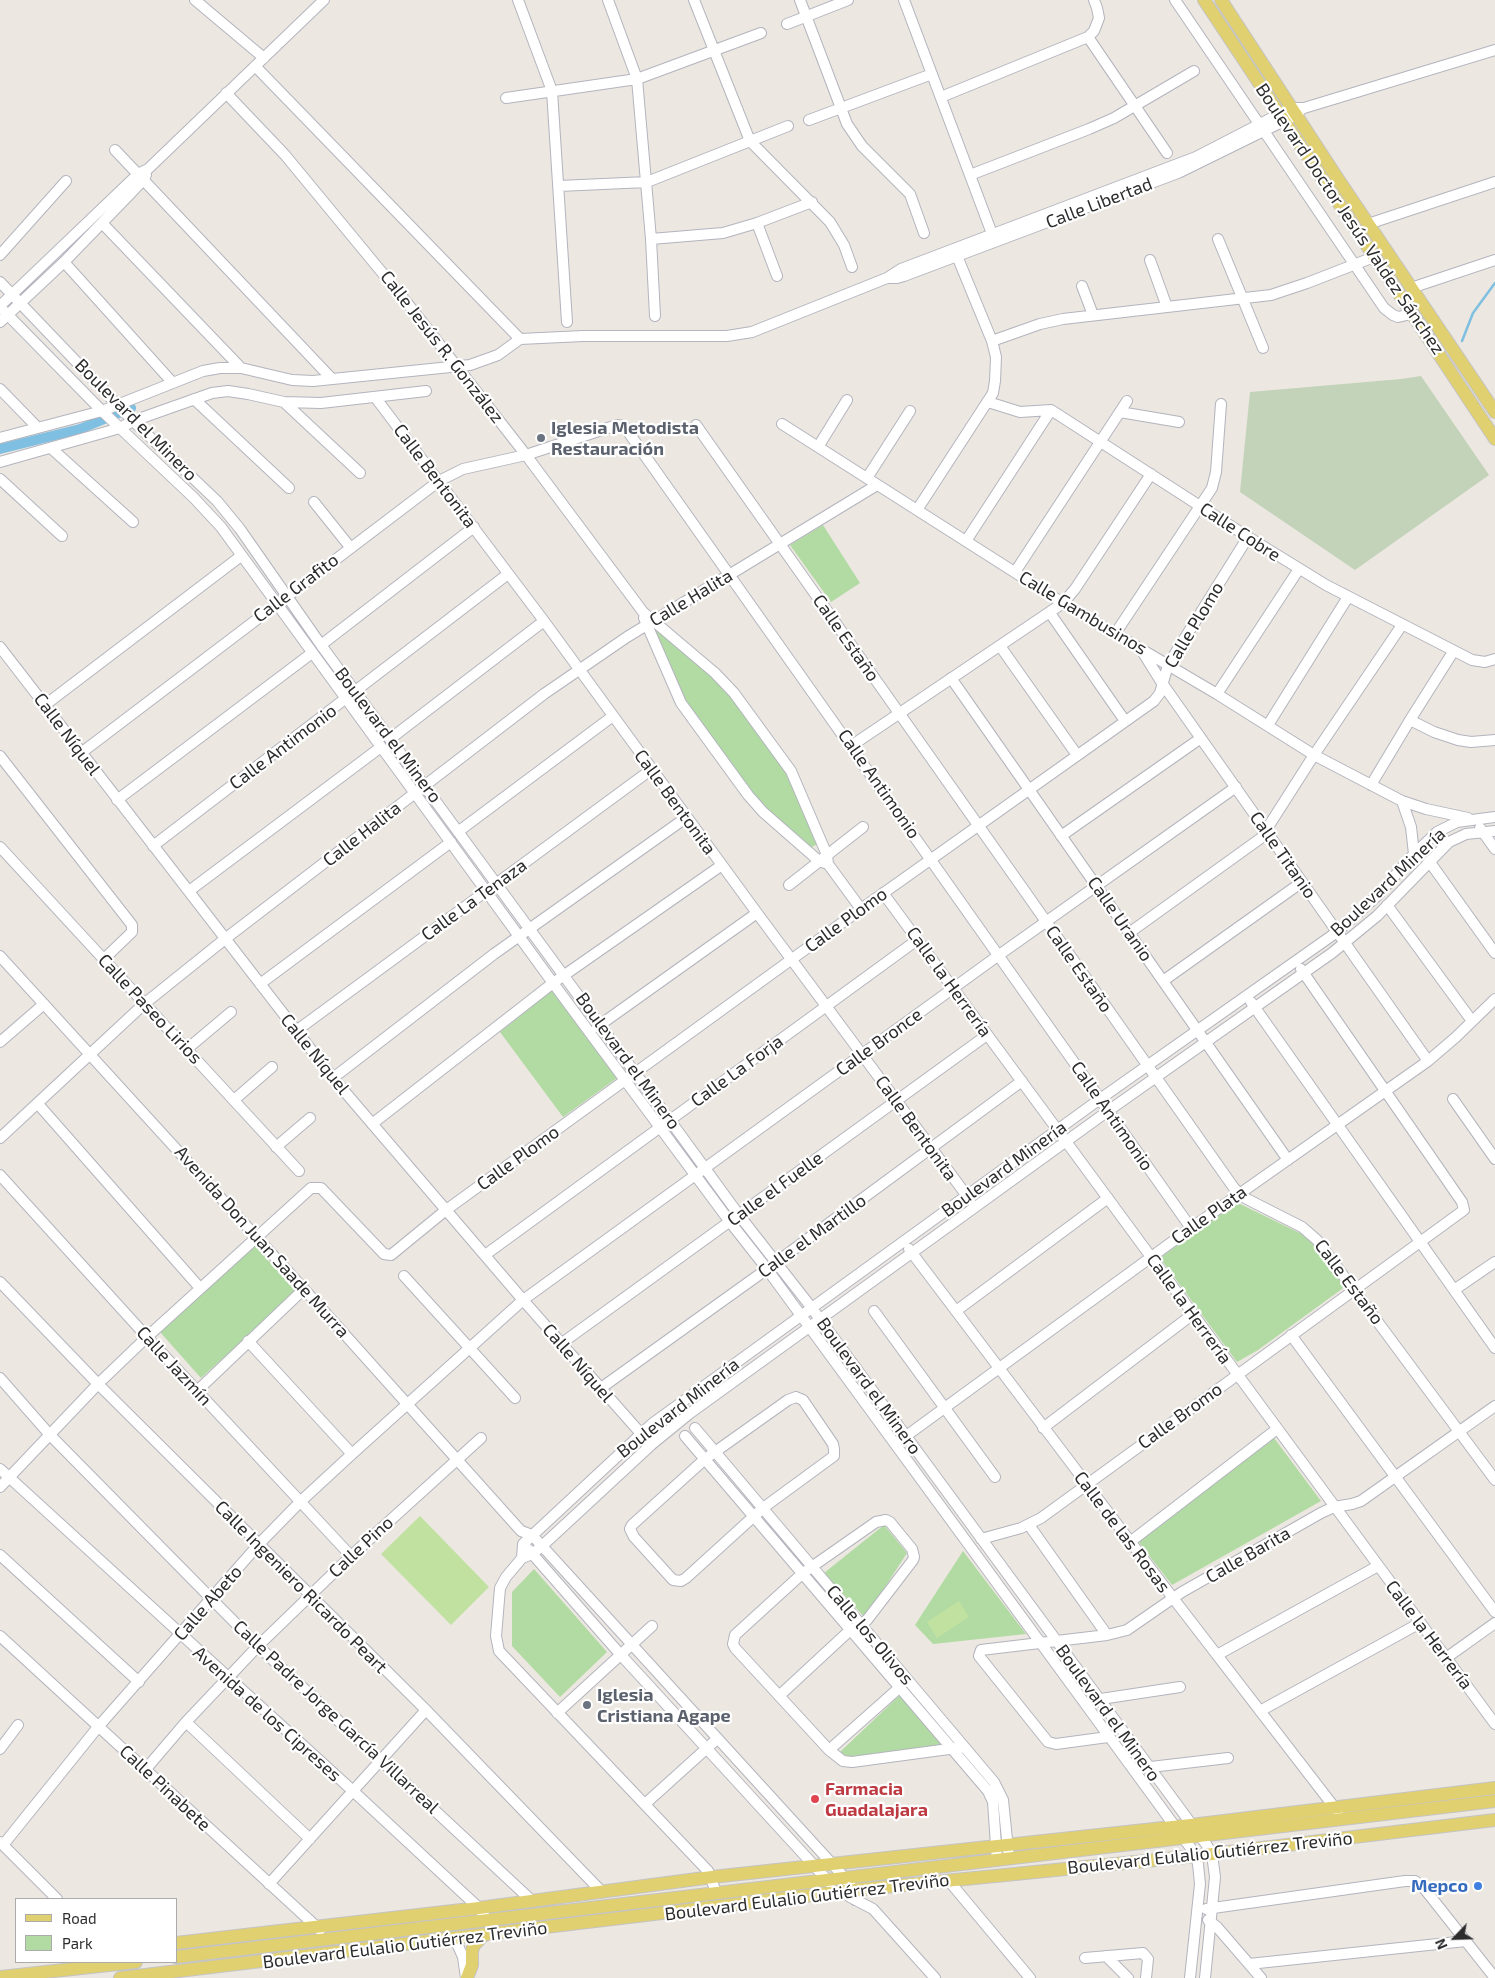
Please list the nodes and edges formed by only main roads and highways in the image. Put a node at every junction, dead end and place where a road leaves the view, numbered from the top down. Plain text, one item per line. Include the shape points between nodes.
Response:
1 (1204, 0) edge
2 (1221, 0) edge
3 (1291, 113) junction
4 (1495, 412) edge
5 (1495, 439) edge
6 (1495, 1788) edge
7 (1495, 1801) edge
8 (1495, 1820) edge
9 (421, 1928) junction
10 (483, 1936) junction
11 (455, 1939) junction
12 (178, 1943) edge
13 (178, 1957) edge
14 (120, 1963) edge
15 (67, 1965) edge
16 (0, 1977) edge
17 (120, 1978) edge
18 (467, 1978) edge

1 - 3 main road, Boulevard Doctor Jesús Valdez Sánchez
2 - 3 main road, Boulevard Doctor Jesús Valdez Sánchez
3 - 4 main road, Boulevard Doctor Jesús Valdez Sánchez
3 - 5 main road, Boulevard Doctor Jesús Valdez Sánchez via 1374,257
6 - 12 main road, Boulevard Eulalio Gutiérrez Treviño via 712,1877
7 - 9 main road, Boulevard Eulalio Gutiérrez Treviño
8 - 10 main road, Boulevard Eulalio Gutiérrez Treviño via 1196,1856 949,1881 855,1895 840,1892
9 - 11 main road via 445,1932
9 - 13 main road, Boulevard Eulalio Gutiérrez Treviño
10 - 11 main road, Boulevard Eulalio Gutiérrez Treviño
10 - 18 main road via 474,1945
11 - 17 main road, Boulevard Eulalio Gutiérrez Treviño
14 - 15 main road
15 - 16 main road

